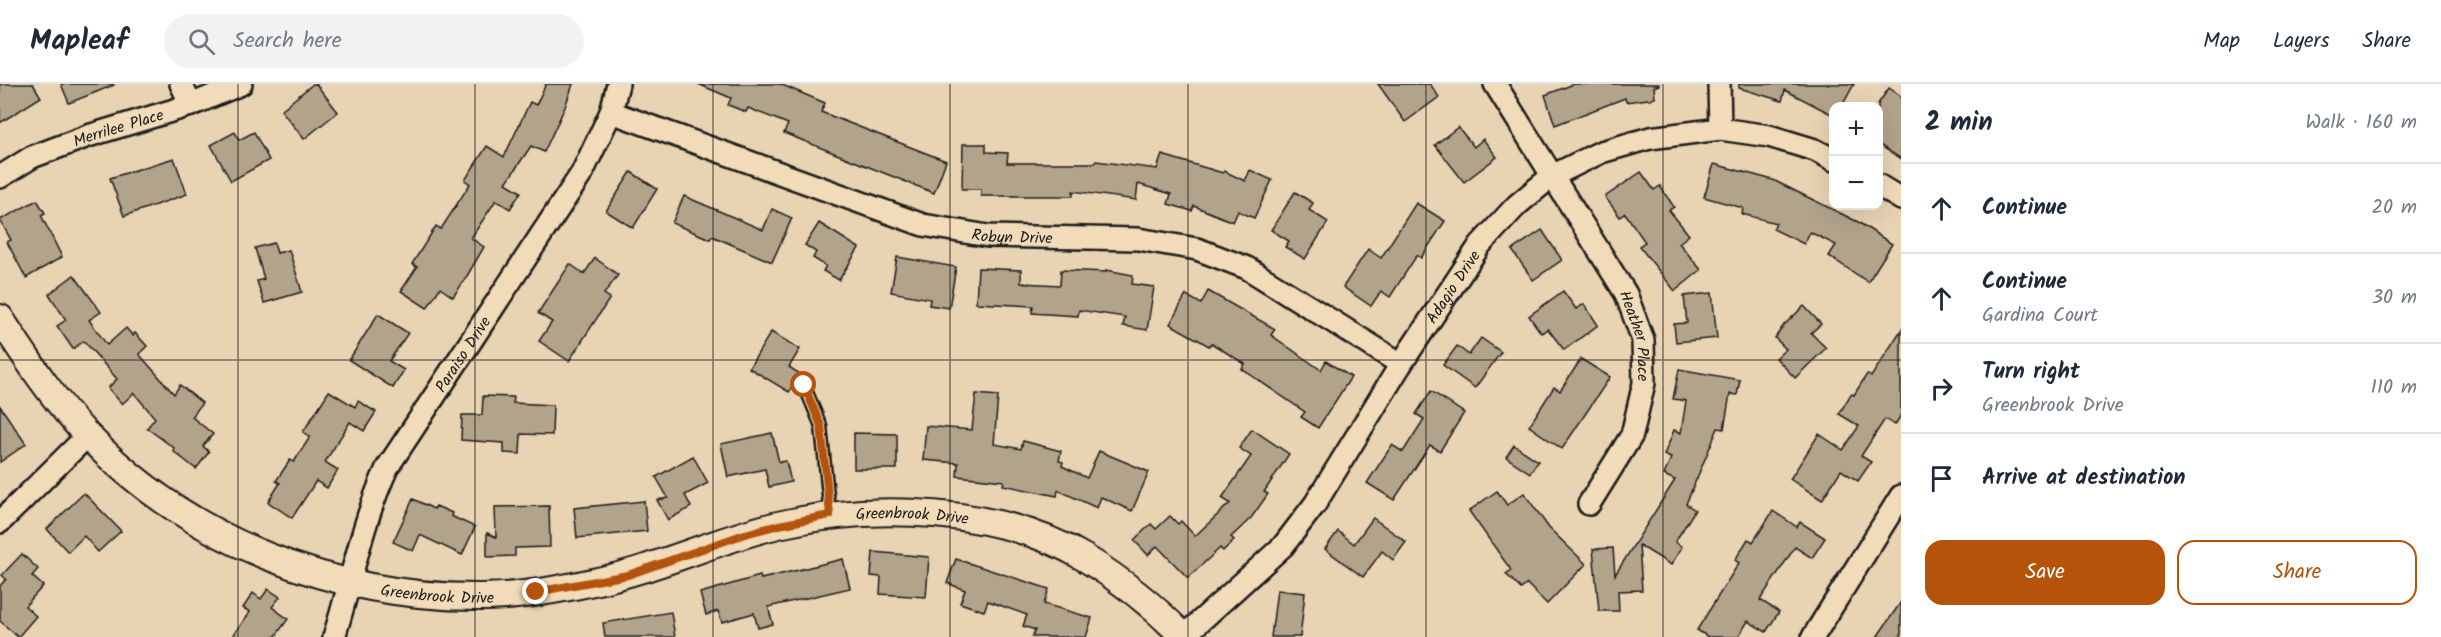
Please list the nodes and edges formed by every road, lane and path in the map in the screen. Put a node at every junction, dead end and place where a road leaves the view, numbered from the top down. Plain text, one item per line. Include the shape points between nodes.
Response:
1 (181, 84) edge
2 (241, 84) edge
3 (618, 84) edge
4 (1495, 84) edge
5 (1719, 84) edge
6 (191, 105) junction
7 (610, 112) junction
8 (1720, 129) junction
9 (1829, 158) edge
10 (1552, 176) junction
11 (0, 177) edge
12 (1883, 188) edge
13 (1901, 199) edge
14 (0, 318) edge
15 (1401, 364) junction
16 (804, 385) dead end
17 (87, 436) junction
18 (1901, 496) edge
19 (1589, 504) dead end
20 (830, 515) junction
21 (0, 522) edge
22 (349, 582) junction
23 (334, 637) edge
24 (1184, 637) edge
25 (1812, 637) edge

1 - 6 street
2 - 6 street, Merrilee Place
3 - 7 street, Paraiso Drive
4 - 10 street, Heather Place
5 - 8 street
6 - 11 street, Merrilee Place via 54,148
7 - 15 street, Robyn Drive via 923,225 988,236 1138,239 1197,249 1247,268
7 - 22 street, Paraiso Drive via 582,173 387,468 374,496
8 - 9 street, Adagio Drive via 1769,136
8 - 10 street, Adagio Drive via 1650,138 1601,152
10 - 15 street, Adagio Drive via 1517,205 1480,245
10 - 19 street, Heather Place via 1626,294 1642,340 1644,383 1632,435
12 - 13 street
14 - 17 street, Greenbrook Drive via 55,399
15 - 24 street, Adagio Drive via 1315,504 1283,546
16 - 20 lane via 821,426
17 - 21 street
17 - 22 street, Greenbrook Drive via 163,500 211,530 264,556
18 - 25 street
20 - 22 street, Greenbrook Drive via 745,534 628,575 536,592 446,596
20 - 24 street, Greenbrook Drive via 896,512 952,516 1045,539 1083,557 1115,579 1158,610
22 - 23 street, Paraiso Drive

